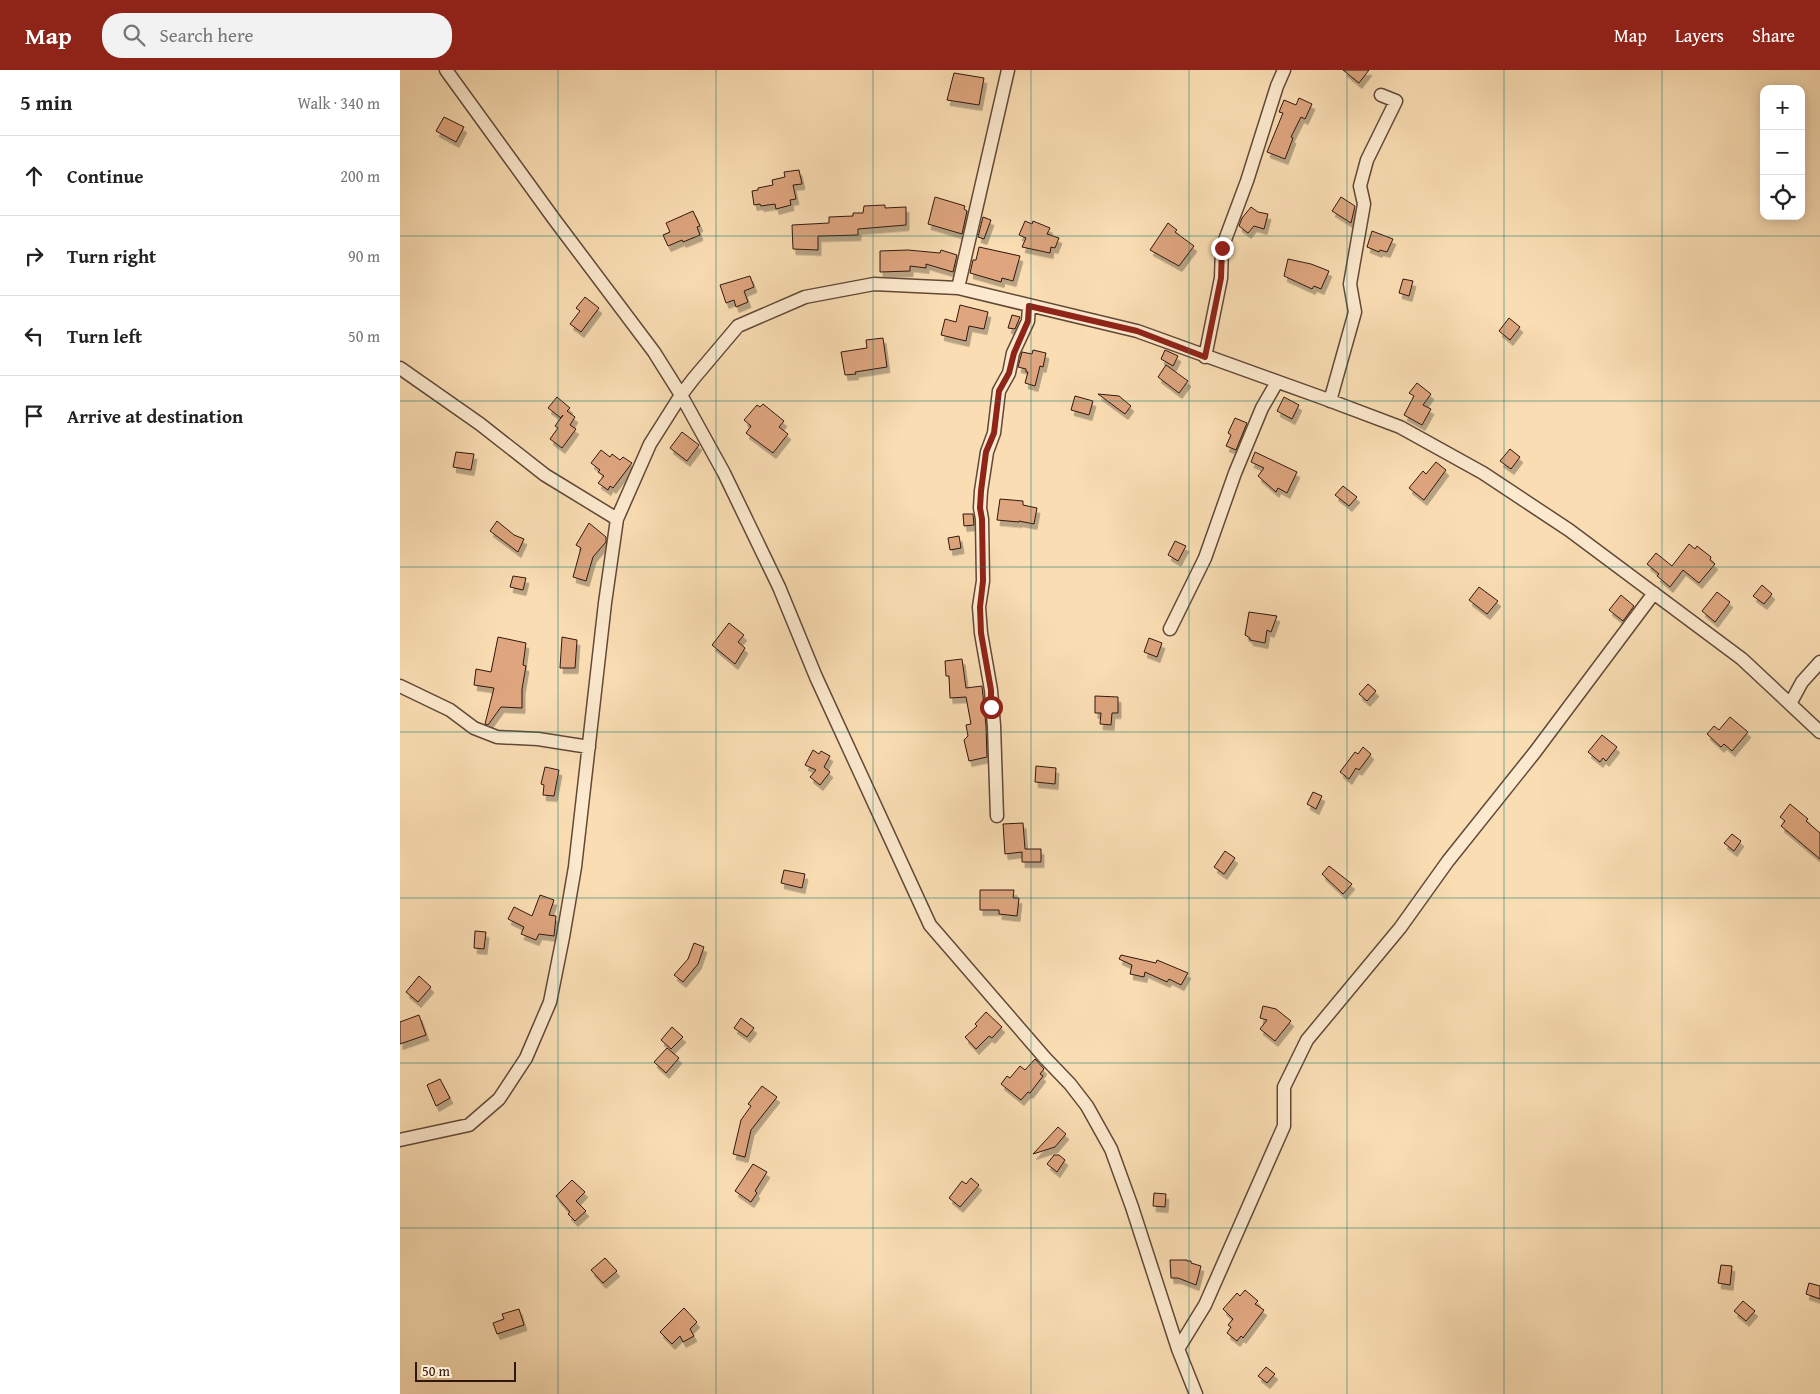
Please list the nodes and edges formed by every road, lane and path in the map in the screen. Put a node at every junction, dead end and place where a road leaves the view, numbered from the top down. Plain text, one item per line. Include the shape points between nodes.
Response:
1 (446, 70) edge
2 (1008, 70) edge
3 (1284, 70) edge
4 (1381, 95) dead end
5 (958, 288) junction
6 (1029, 306) junction
7 (1205, 357) junction
8 (400, 368) edge
9 (1276, 382) junction
10 (680, 395) junction
11 (1330, 401) junction
12 (617, 519) junction
13 (1654, 593) junction
14 (1170, 629) dead end
15 (1820, 662) edge
16 (400, 686) edge
17 (1790, 704) junction
18 (1820, 732) edge
19 (589, 747) junction
20 (997, 816) dead end
21 (400, 1140) edge
22 (1178, 1349) junction
23 (1196, 1394) edge

1 - 10 street via 654,352
2 - 5 street
3 - 7 street via 1248,181 1222,248 1221,278
4 - 11 street via 1396,101 1366,160 1360,186 1364,204 1350,284 1355,312
5 - 6 street
5 - 10 street via 874,284 805,297 738,326
6 - 7 street via 1137,331
6 - 20 street via 1028,321 999,391 994,433 986,452 981,491 981,633 991,690
7 - 9 street
8 - 12 street via 545,475
9 - 11 street
9 - 14 street via 1235,473 1205,558
10 - 12 street via 650,444
10 - 22 street via 724,473 779,587 816,677 930,925 1070,1084 1087,1106 1111,1149
11 - 13 street via 1400,428 1484,473
12 - 19 street
13 - 17 street via 1742,659
13 - 22 street via 1400,928 1307,1040 1284,1087 1284,1126 1205,1305
15 - 17 street via 1802,682
16 - 19 street via 450,710 474,728 497,737
17 - 18 street
19 - 21 street via 575,867 550,1002 526,1058 499,1099 469,1125
22 - 23 street

